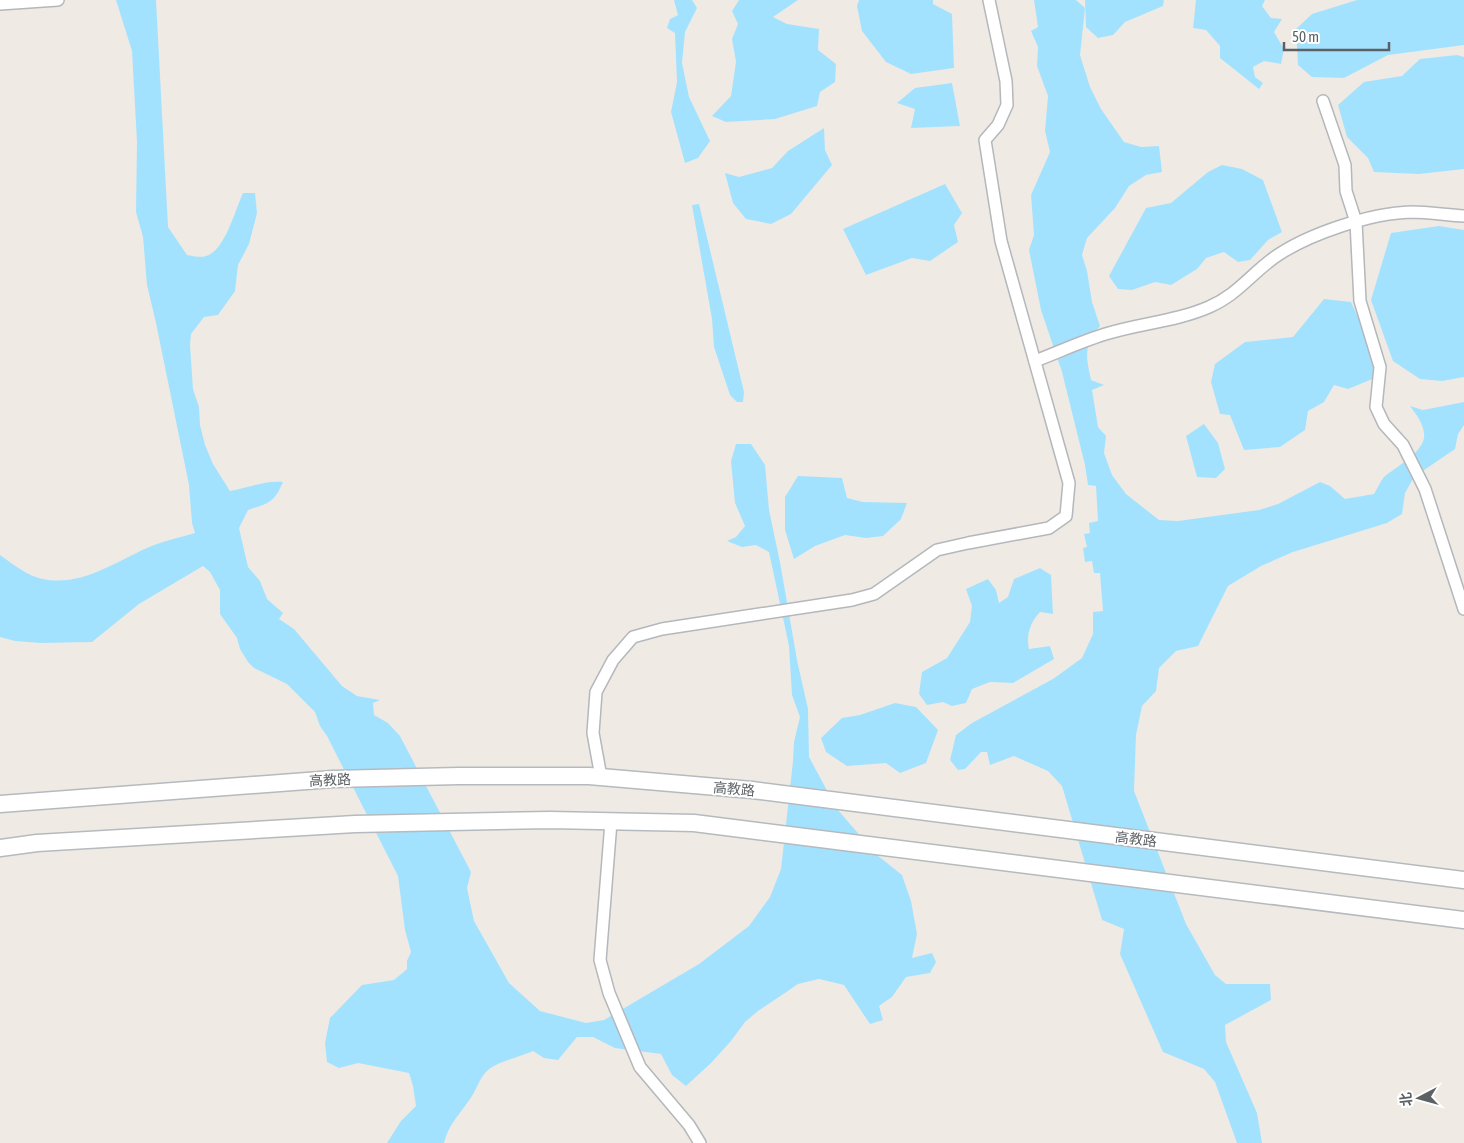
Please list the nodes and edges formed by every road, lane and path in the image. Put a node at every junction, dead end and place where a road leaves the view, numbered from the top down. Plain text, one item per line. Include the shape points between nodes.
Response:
1 (58, 0) edge
2 (990, 0) edge
3 (0, 4) edge
4 (1323, 101) dead end
5 (1464, 216) edge
6 (1356, 222) junction
7 (1035, 361) junction
8 (1464, 610) edge
9 (601, 777) junction
10 (0, 804) edge
11 (612, 822) junction
12 (0, 848) edge
13 (1464, 880) edge
14 (1464, 920) edge
15 (700, 1143) edge

1 - 3 street
2 - 7 street via 1006,81 1007,105 998,125 985,140 1001,241
4 - 6 street via 1345,165 1346,190
5 - 6 street via 1412,212 1374,216
6 - 7 street via 1288,248 1260,268 1233,294 1208,308 1109,333
6 - 8 street via 1360,301 1380,367 1376,406 1384,424 1403,445 1426,489
7 - 9 street via 1069,483 1066,516 1049,528 937,550 874,594 662,629 633,637 613,660 596,692 594,733
9 - 10 main road, 高教路 via 333,779
9 - 13 main road, 高教路 via 752,790
11 - 12 main road via 355,824
11 - 14 main road via 694,823
11 - 15 street via 600,960 609,993 640,1067 689,1125

